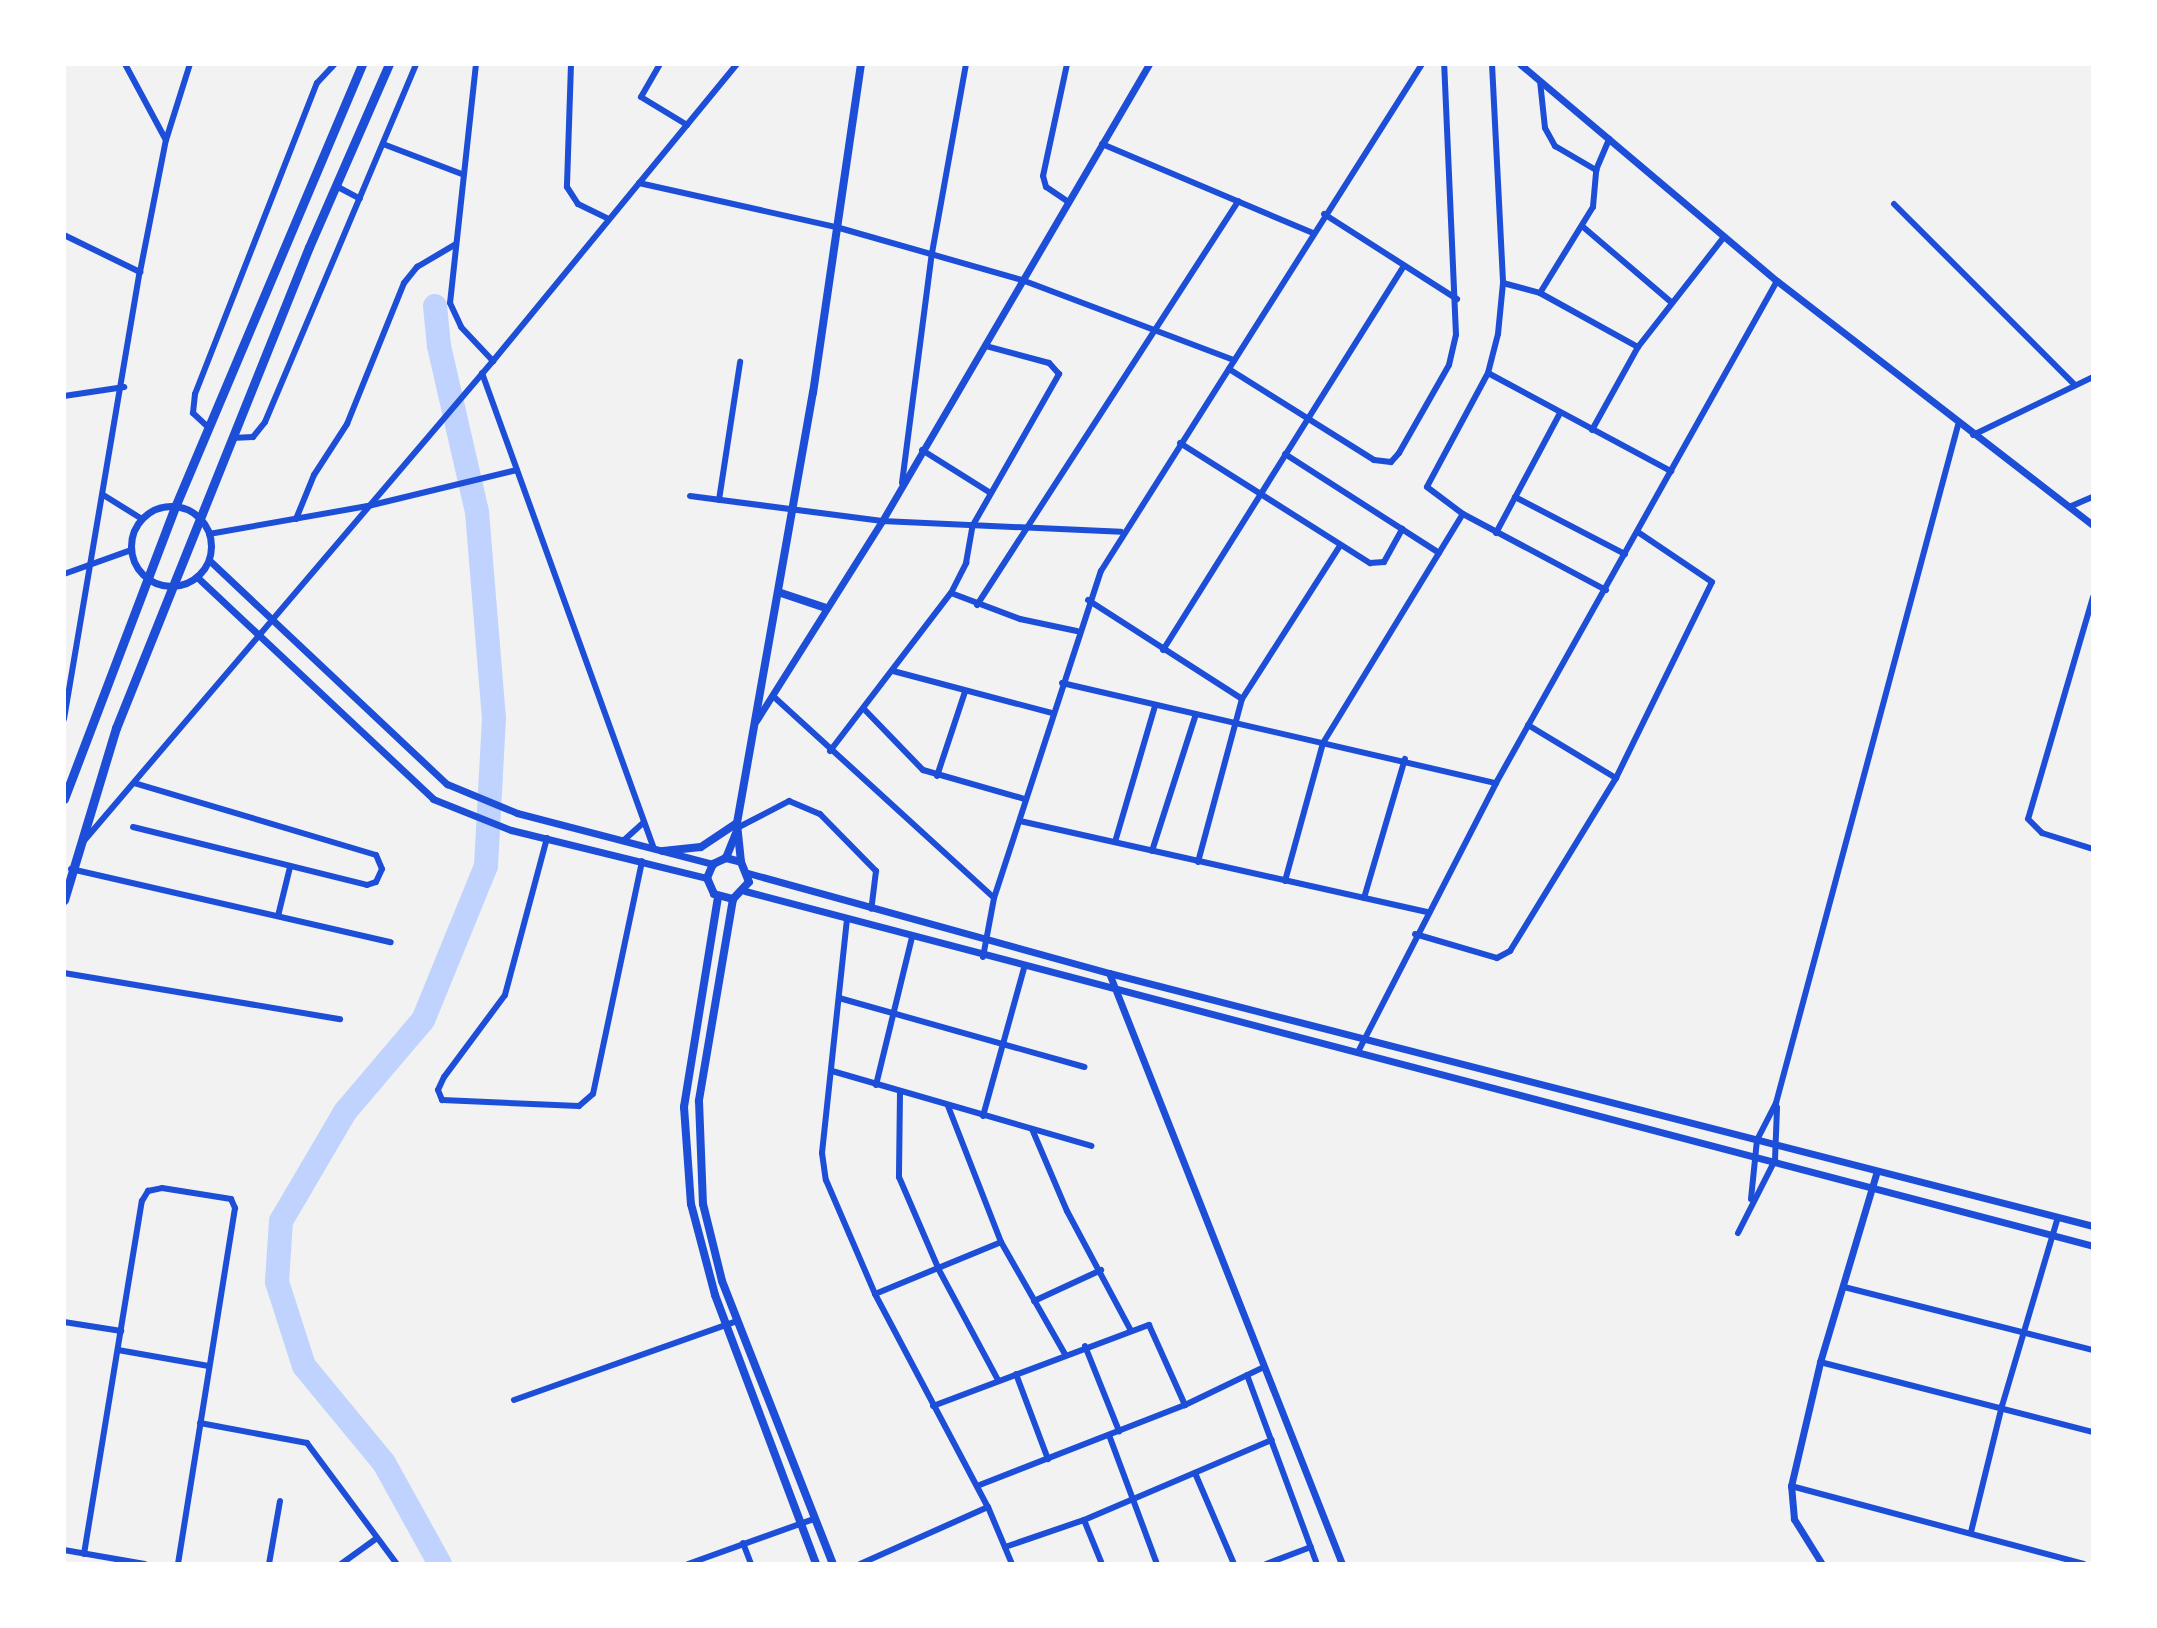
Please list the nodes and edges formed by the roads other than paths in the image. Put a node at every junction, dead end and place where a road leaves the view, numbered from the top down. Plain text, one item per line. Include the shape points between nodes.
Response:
1 (125, 64) edge
2 (190, 64) edge
3 (335, 64) edge
4 (362, 64) edge
5 (389, 64) edge
6 (416, 64) edge
7 (476, 64) edge
8 (571, 64) edge
9 (660, 64) edge
10 (737, 64) edge
11 (861, 64) edge
12 (966, 64) edge
13 (1067, 64) edge
14 (1149, 64) edge
15 (1422, 64) edge
16 (1444, 64) edge
17 (1492, 64) edge
18 (1520, 64) edge
19 (1540, 81) junction
20 (687, 125) junction
21 (1609, 139) junction
22 (166, 140) junction
23 (383, 144) junction
24 (1102, 144) junction
25 (1596, 170) junction
26 (462, 174) junction
27 (639, 183) junction
28 (336, 186) junction
29 (360, 199) junction
30 (1067, 201) junction
31 (1238, 201) junction
32 (1894, 204) dead end
33 (1324, 214) junction
34 (609, 219) junction
35 (1582, 226) junction
36 (836, 227) junction
37 (1313, 233) junction
38 (64, 235) edge
39 (1724, 237) junction
40 (456, 244) junction
41 (932, 253) junction
42 (1403, 268) junction
43 (140, 272) junction
44 (1022, 280) junction
45 (1777, 281) junction
46 (1503, 283) junction
47 (1540, 293) junction
48 (1457, 299) junction
49 (1672, 303) junction
50 (1156, 331) junction
51 (986, 346) junction
52 (1638, 347) junction
53 (1234, 360) junction
54 (493, 361) junction
55 (740, 362) dead end
56 (1229, 369) junction
57 (482, 373) junction
58 (1488, 373) junction
59 (2093, 377) edge
60 (2075, 385) junction
61 (124, 387) junction
62 (65, 393) edge
63 (1560, 413) junction
64 (1307, 419) junction
65 (1958, 425) junction
66 (209, 428) junction
67 (1592, 430) junction
68 (1973, 435) junction
69 (232, 438) junction
70 (1180, 443) junction
71 (922, 450) junction
72 (1285, 454) junction
73 (517, 470) junction
74 (1671, 471) junction
75 (902, 483) junction
76 (989, 492) junction
77 (1259, 495) junction
78 (105, 496) junction
79 (690, 496) dead end
80 (1515, 497) junction
81 (2093, 497) edge
82 (719, 500) junction
83 (368, 506) junction
84 (175, 507) junction
85 (2069, 507) junction
86 (793, 509) junction
87 (1463, 514) junction
88 (199, 517) junction
89 (142, 519) junction
90 (296, 519) junction
91 (882, 521) junction
92 (973, 525) junction
93 (2093, 525) edge
94 (1033, 526) junction
95 (1402, 529) junction
96 (1121, 532) junction
97 (1638, 532) junction
98 (1496, 533) junction
99 (209, 534) junction
100 (1340, 546) junction
101 (131, 550) junction
102 (1439, 553) junction
103 (1625, 554) junction
104 (209, 560) junction
105 (94, 567) junction
106 (64, 574) edge
107 (197, 577) junction
108 (148, 579) junction
109 (172, 587) junction
110 (1606, 590) junction
111 (778, 592) junction
112 (951, 593) junction
113 (2093, 597) edge
114 (1088, 600) junction
115 (977, 605) junction
116 (826, 608) junction
117 (273, 619) junction
118 (1077, 631) junction
119 (260, 638) junction
120 (1163, 650) junction
121 (893, 671) junction
122 (1062, 683) junction
123 (965, 692) junction
124 (773, 696) junction
125 (1242, 699) junction
126 (1155, 706) junction
127 (864, 709) junction
128 (1052, 713) junction
129 (1195, 717) junction
130 (64, 719) edge
131 (1239, 723) junction
132 (1528, 725) junction
133 (751, 727) junction
134 (1323, 743) junction
135 (830, 751) junction
136 (1405, 759) junction
137 (937, 776) junction
138 (1616, 778) junction
139 (134, 783) junction
140 (1496, 783) junction
141 (64, 799) edge
142 (1025, 799) junction
143 (1020, 821) junction
144 (644, 822) junction
145 (133, 827) dead end
146 (737, 827) junction
147 (547, 838) junction
148 (623, 841) junction
149 (1115, 842) junction
150 (2093, 849) edge
151 (77, 850) junction
152 (658, 850) junction
153 (1152, 851) junction
154 (726, 858) junction
155 (642, 861) junction
156 (741, 862) junction
157 (1198, 862) junction
158 (713, 864) junction
159 (290, 867) junction
160 (71, 869) junction
161 (748, 873) junction
162 (707, 878) junction
163 (1285, 881) junction
164 (745, 891) junction
165 (718, 897) junction
166 (994, 898) junction
167 (1364, 898) junction
168 (733, 899) junction
169 (64, 900) edge
170 (871, 910) junction
171 (1427, 912) junction
172 (278, 916) junction
173 (847, 919) junction
174 (1415, 934) junction
175 (912, 937) junction
176 (985, 939) junction
177 (391, 942) dead end
178 (983, 957) junction
179 (1024, 968) junction
180 (64, 973) edge
181 (1109, 973) junction
182 (1116, 992) junction
183 (839, 998) junction
184 (895, 1015) junction
185 (340, 1019) dead end
186 (1365, 1036) junction
187 (1003, 1043) junction
188 (1359, 1050) junction
189 (1085, 1067) dead end
190 (832, 1071) junction
191 (876, 1085) junction
192 (900, 1092) junction
193 (1776, 1103) junction
194 (948, 1106) junction
195 (983, 1116) junction
196 (1032, 1129) junction
197 (1757, 1140) junction
198 (1091, 1146) dead end
199 (1779, 1146) junction
200 (1753, 1155) junction
201 (1775, 1160) junction
202 (1877, 1171) junction
203 (1873, 1186) junction
204 (1751, 1199) junction
205 (2058, 1217) junction
206 (2093, 1226) edge
207 (1738, 1233) dead end
208 (2053, 1236) junction
209 (1001, 1242) junction
210 (2093, 1246) edge
211 (939, 1270) junction
212 (1101, 1270) junction
213 (1844, 1287) junction
214 (875, 1294) junction
215 (1034, 1301) junction
216 (737, 1321) junction
217 (64, 1322) edge
218 (726, 1325) junction
219 (1130, 1329) junction
220 (121, 1331) junction
221 (2023, 1331) junction
222 (1085, 1346) junction
223 (118, 1350) junction
224 (2093, 1350) edge
225 (1065, 1354) junction
226 (1820, 1362) junction
227 (209, 1366) junction
228 (1262, 1368) junction
229 (1016, 1374) junction
230 (1247, 1375) junction
231 (998, 1380) junction
232 (514, 1400) dead end
233 (1185, 1405) junction
234 (933, 1406) junction
235 (2002, 1406) junction
236 (200, 1423) junction
237 (1119, 1431) junction
238 (2093, 1432) edge
239 (1109, 1435) junction
240 (1272, 1440) junction
241 (1048, 1459) junction
242 (1195, 1473) junction
243 (977, 1486) junction
244 (1791, 1486) junction
245 (1133, 1498) junction
246 (280, 1501) dead end
247 (988, 1507) junction
248 (814, 1519) junction
249 (1084, 1520) junction
250 (801, 1524) junction
251 (1971, 1532) junction
252 (377, 1538) junction
253 (743, 1543) junction
254 (1005, 1547) junction
255 (1311, 1547) junction
256 (64, 1550) edge
257 (84, 1554) junction
258 (145, 1564) edge
259 (178, 1564) edge
260 (269, 1564) edge
261 (341, 1564) edge
262 (397, 1564) edge
263 (688, 1564) edge
264 (751, 1564) edge
265 (816, 1564) edge
266 (833, 1564) edge
267 (860, 1564) edge
268 (1012, 1564) edge
269 (1102, 1564) edge
270 (1157, 1564) edge
271 (1234, 1564) edge
272 (1266, 1564) edge
273 (1317, 1564) edge
274 (1342, 1564) edge
275 (1822, 1564) edge
276 (2084, 1564) edge

1 - 22 street
2 - 22 street
3 - 66 street via 317,83 195,394 193,413
4 - 66 main road
5 - 28 main road
6 - 23 street
7 - 26 street
8 - 34 street via 567,187 578,204
9 - 20 street via 641,97
10 - 20 street
11 - 36 main road
12 - 41 street
13 - 30 street via 1043,176 1046,187
14 - 24 street
15 - 33 street
16 - 48 street
17 - 46 street
18 - 19 street
19 - 21 street
19 - 25 street via 1545,128 1555,146
20 - 27 street
21 - 25 street
21 - 39 street
22 - 43 street
23 - 26 street
23 - 29 street
24 - 30 street
24 - 31 street
25 - 35 street via 1597,194
26 - 40 street
27 - 34 street
27 - 36 street
28 - 29 street
28 - 69 main road
29 - 69 street via 265,422 253,437
30 - 44 street
31 - 37 street
31 - 50 street
32 - 60 street
33 - 37 street
33 - 42 street
34 - 54 street
35 - 47 street
35 - 49 street
36 - 41 street
36 - 86 main road
37 - 53 street
38 - 43 street
39 - 45 street
39 - 49 street
40 - 54 street via 450,303 461,327
40 - 90 street via 417,267 404,283 347,424 314,475
41 - 44 street
41 - 75 street
42 - 48 street
42 - 64 street
43 - 61 street
44 - 50 street
44 - 51 street
45 - 65 street
45 - 74 street
46 - 47 street
46 - 58 street
47 - 52 street
48 - 64 street via 1449,365 1391,462 1374,460
49 - 52 street
50 - 53 street
50 - 94 street
51 - 71 street
51 - 76 street via 1040,360 1059,374
52 - 67 street
53 - 56 street
54 - 57 street
55 - 82 street
56 - 64 street
56 - 70 street
57 - 73 street
57 - 83 street
58 - 63 street
58 - 87 street via 1427,487
59 - 60 street
60 - 68 street
61 - 62 street
61 - 78 street
63 - 67 street
63 - 80 street
64 - 72 street
65 - 68 street
65 - 193 street
66 - 84 main road
67 - 74 street
68 - 85 street
69 - 88 main road
70 - 77 street
70 - 96 street
71 - 75 street
71 - 76 street
72 - 77 street
72 - 95 street
73 - 83 street
73 - 144 street
74 - 97 street
75 - 91 street
76 - 92 street
77 - 100 street
77 - 120 street
78 - 89 street
78 - 105 street
79 - 82 street
80 - 98 street
80 - 103 street
81 - 85 street
82 - 86 street
83 - 90 street
83 - 117 street
84 - 88 street
84 - 89 street
84 - 108 main road
85 - 93 street
86 - 91 street
86 - 111 main road
87 - 98 street
87 - 102 street
88 - 99 street
88 - 109 main road
89 - 101 street
90 - 99 street
91 - 92 street
91 - 116 street
92 - 94 street
92 - 112 street via 964,569
94 - 96 street
94 - 115 street
95 - 100 street via 1388,557 1374,565
95 - 102 street
96 - 114 street
97 - 103 street
97 - 138 street via 1708,575 1710,587
98 - 110 street
99 - 104 street
100 - 125 street
101 - 105 street
101 - 108 street
102 - 134 street
103 - 110 street
104 - 107 street
104 - 117 street
105 - 106 street
105 - 130 street
107 - 109 street
107 - 119 street
108 - 109 street
108 - 141 main road
109 - 151 main road via 116,728
110 - 132 street
111 - 116 main road
111 - 133 main road
112 - 115 street
112 - 121 street
113 - 150 street via 2028,819 2042,833
114 - 118 street
114 - 120 street
115 - 118 street
116 - 124 street
117 - 119 street
117 - 148 street via 435,776 517,813
118 - 122 street
119 - 139 street
119 - 147 street via 433,799 473,817
120 - 125 street
121 - 123 street
121 - 127 street
122 - 126 street
122 - 128 street
123 - 128 street
123 - 137 street
124 - 133 street
124 - 135 street
125 - 131 street
126 - 129 street
126 - 149 street
127 - 135 street
127 - 137 street via 912,763
128 - 142 street
129 - 131 street
129 - 153 street
131 - 134 street
131 - 157 street
132 - 138 street
132 - 140 street
133 - 146 main road
134 - 136 street
134 - 163 street
135 - 166 street
136 - 140 street
136 - 167 street
137 - 142 street
138 - 174 street via 1513,947 1497,958
139 - 151 street
139 - 159 street via 376,855 382,865 372,885
140 - 171 street
142 - 143 street
143 - 149 street
143 - 166 street
144 - 148 street
144 - 152 street
145 - 159 street
146 - 152 main road via 701,847
146 - 154 main road
146 - 156 main road
146 - 170 street via 789,801 820,814 876,871
147 - 155 street
147 - 155 street via 505,995 444,1077 438,1090 442,1100 579,1106 593,1094
148 - 152 street
149 - 153 street
151 - 160 main road
152 - 158 street
153 - 157 street
154 - 156 main road
154 - 158 main road
155 - 162 street
156 - 161 main road
157 - 163 street
158 - 162 main road
159 - 172 street
160 - 169 main road
160 - 172 street
161 - 164 main road
161 - 170 street
162 - 165 main road
163 - 167 street
164 - 168 main road
164 - 173 street
165 - 168 main road
165 - 218 main road via 684,1127 691,1204
166 - 176 street
167 - 171 street
168 - 216 main road via 697,1139 707,1228
170 - 176 street
171 - 174 street
172 - 177 street
173 - 175 street
173 - 183 street
174 - 186 street
175 - 178 street
175 - 184 street
176 - 178 street
176 - 181 street
178 - 179 street
179 - 182 street
179 - 187 street
180 - 185 street
181 - 182 street
181 - 186 street
182 - 188 street
182 - 228 street
183 - 184 street
183 - 190 street
184 - 187 street
184 - 191 street
186 - 188 street
186 - 197 street
187 - 189 street
187 - 195 street
188 - 200 street
190 - 191 street
190 - 214 street via 824,1171
191 - 192 street
192 - 194 street
192 - 211 street via 899,1177
193 - 197 street
193 - 199 street
194 - 195 street
194 - 209 street
195 - 196 street
196 - 198 street
196 - 212 street via 1067,1211
197 - 199 street
197 - 200 street
199 - 201 street
199 - 202 street
200 - 201 street
200 - 204 street
201 - 203 street
201 - 204 street
202 - 203 street
202 - 205 street
203 - 208 street
203 - 213 street
204 - 207 street
205 - 206 street
205 - 208 street
208 - 210 street
208 - 221 street
209 - 211 street
209 - 215 street
211 - 214 street
211 - 231 street
212 - 215 street
212 - 219 street
213 - 221 street
213 - 226 street
214 - 234 street
215 - 225 street
216 - 218 street
216 - 248 main road
217 - 220 street
218 - 232 street
218 - 250 main road
219 - 222 street
219 - 233 street via 1154,1329
220 - 223 street
220 - 227 street via 145,1194 162,1188 231,1199 235,1208
221 - 224 street
221 - 235 street
222 - 225 street
222 - 237 street
223 - 227 street
223 - 257 street
225 - 229 street
226 - 235 street
226 - 244 street
227 - 236 street
228 - 230 street
228 - 274 street
229 - 231 street
229 - 241 street
230 - 233 street
230 - 240 street
231 - 234 street
233 - 237 street
234 - 243 street
235 - 238 street
235 - 251 street
236 - 252 street via 307,1443
236 - 259 street
237 - 239 street
239 - 241 street
239 - 245 street
240 - 242 street
240 - 255 street
241 - 243 street
242 - 245 street
242 - 271 street
243 - 247 street
244 - 251 street
244 - 275 street via 1794,1519
245 - 249 street
245 - 270 street
246 - 260 street
247 - 254 street
247 - 267 street
248 - 250 street
248 - 266 main road
249 - 254 street
249 - 269 street
250 - 253 street
250 - 265 main road
251 - 276 street
252 - 261 street
252 - 262 street
253 - 263 street
253 - 264 street
254 - 268 street
255 - 272 street
255 - 273 street
256 - 257 street
257 - 258 street

